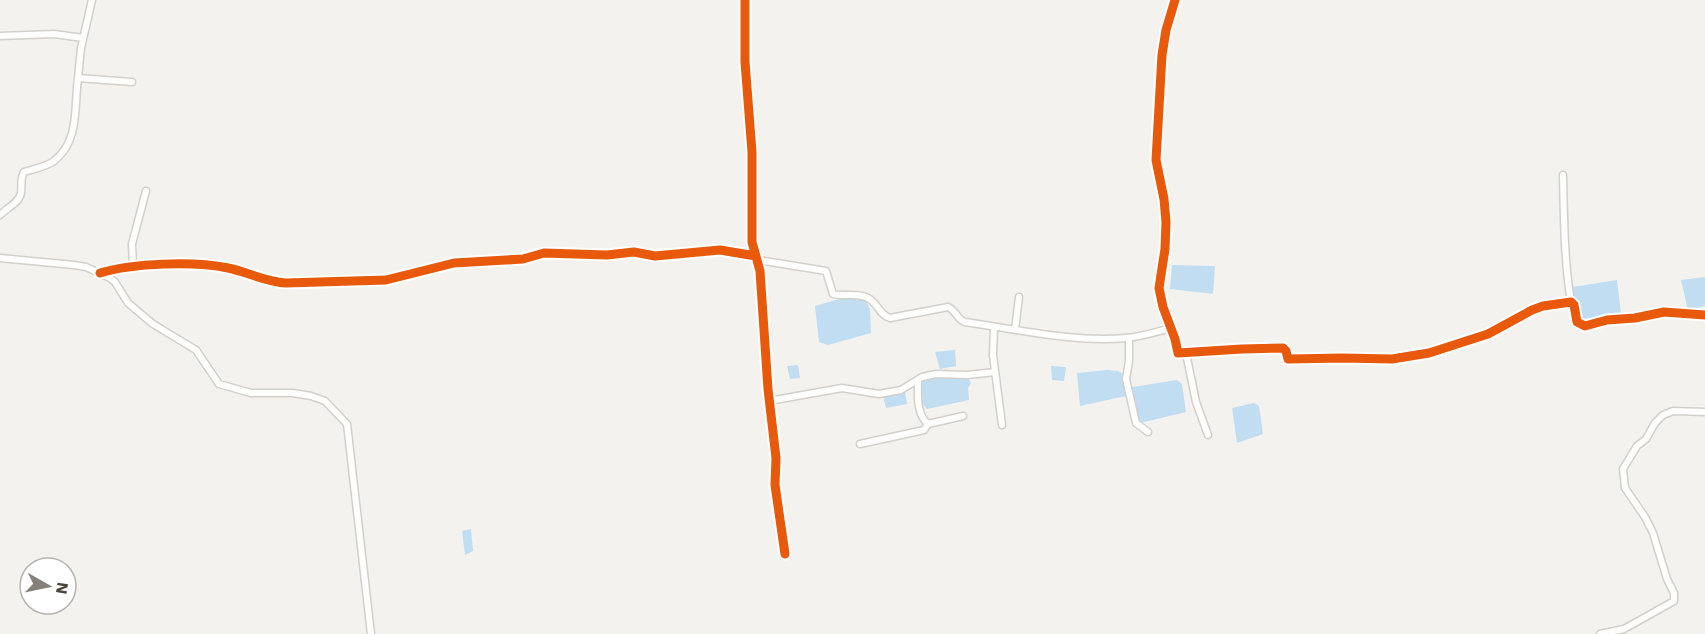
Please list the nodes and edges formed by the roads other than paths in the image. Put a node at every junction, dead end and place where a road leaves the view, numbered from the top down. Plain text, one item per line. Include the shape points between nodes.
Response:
1 (92, 0) edge
2 (745, 0) edge
3 (1175, 0) edge
4 (0, 36) edge
5 (83, 38) junction
6 (78, 78) junction
7 (132, 82) dead end
8 (1563, 175) dead end
9 (146, 191) dead end
10 (0, 215) edge
11 (0, 258) edge
12 (757, 258) junction
13 (133, 267) junction
14 (100, 273) junction
15 (1019, 297) dead end
16 (1571, 302) junction
17 (1705, 315) edge
18 (994, 327) junction
19 (1171, 328) junction
20 (1015, 330) junction
21 (1129, 338) junction
22 (1186, 353) junction
23 (995, 372) junction
24 (918, 381) junction
25 (769, 401) junction
26 (1705, 412) edge
27 (963, 416) dead end
28 (928, 424) junction
29 (1002, 425) dead end
30 (1148, 432) dead end
31 (1208, 435) dead end
32 (860, 444) dead end
33 (785, 554) dead end
34 (371, 634) edge
35 (1600, 634) edge

1 - 5 street
2 - 12 street via 752,242
3 - 19 street via 1162,55 1156,145 1166,222 1159,288
4 - 5 street via 54,34
5 - 6 street
6 - 7 street
6 - 10 street via 69,145 50,164 24,172 21,195
8 - 16 street
9 - 13 street via 132,244
11 - 14 street via 74,265
12 - 13 street via 720,250 655,256 634,252 544,253 523,259 454,263 386,280 286,283 215,266
12 - 18 street via 826,271 833,294 867,297 883,316 948,307 962,321
12 - 25 street
13 - 14 street
14 - 34 street via 115,282 128,303 153,324 196,350 219,384 251,393 311,396 325,401 348,424
15 - 20 street
16 - 17 street via 1577,322 1585,326 1664,312
16 - 22 street via 1543,306 1474,339 1400,359 1289,359 1283,348
18 - 20 street
18 - 23 street
19 - 21 street
19 - 22 street via 1178,353
20 - 21 street
21 - 30 street via 1126,379 1136,423
22 - 31 street via 1196,402
23 - 24 street via 943,373
23 - 29 street
24 - 25 street via 901,390 879,394 842,388
24 - 28 street via 918,401
25 - 33 street
26 - 35 street via 1673,411 1663,416 1637,446 1623,472 1627,492 1653,533 1674,601 1624,628
27 - 28 street
28 - 32 street via 924,430

